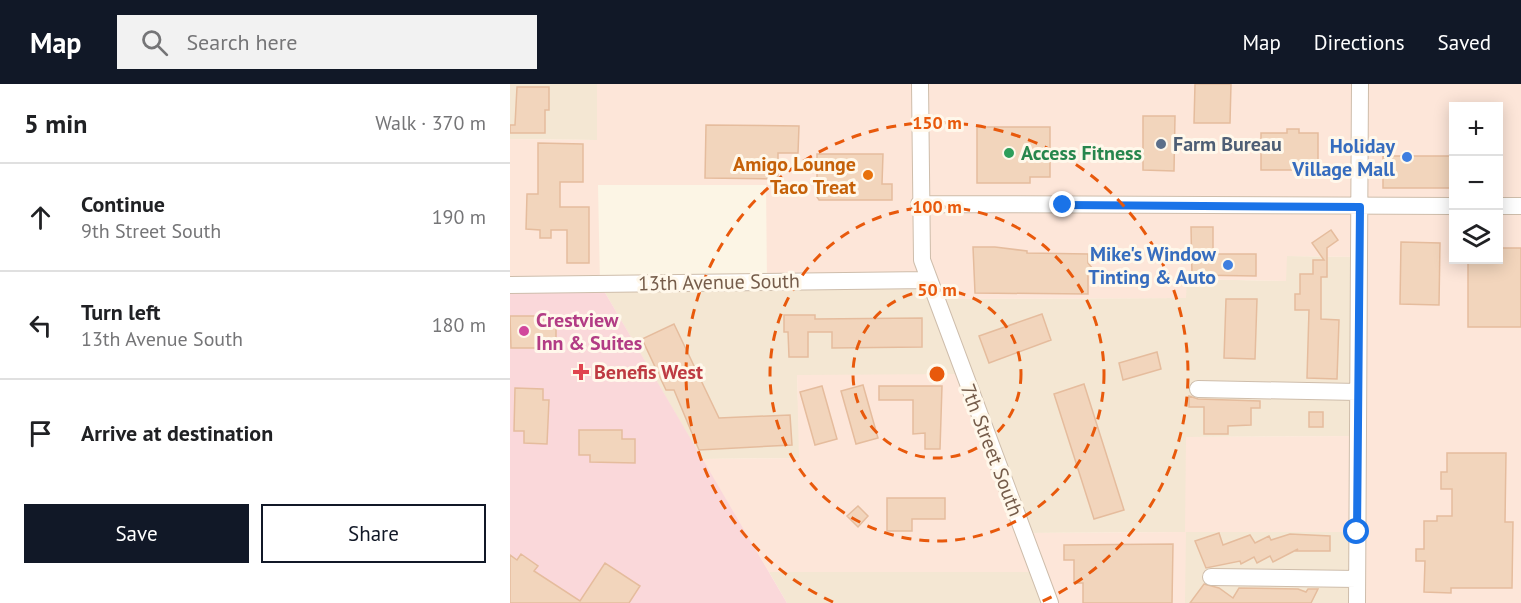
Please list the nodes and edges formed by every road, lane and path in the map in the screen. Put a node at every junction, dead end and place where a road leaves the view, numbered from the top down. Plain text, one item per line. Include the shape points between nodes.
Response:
1 (920, 84) edge
2 (1360, 84) edge
3 (919, 204) junction
4 (1449, 206) edge
5 (1503, 206) edge
6 (1521, 206) edge
7 (1360, 207) junction
8 (928, 280) junction
9 (510, 285) edge
10 (1198, 389) dead end
11 (1358, 392) junction
12 (1211, 577) dead end
13 (1357, 579) junction
14 (1050, 603) edge
15 (1357, 603) edge

1 - 3 street, 7th Street South
2 - 7 street
3 - 7 street
3 - 8 street, 7th Street South via 922,260
4 - 7 street
5 - 6 street
7 - 11 street
8 - 9 street, 13th Avenue South
8 - 14 street, 7th Street South
10 - 11 street
11 - 13 street
12 - 13 street
13 - 15 street

